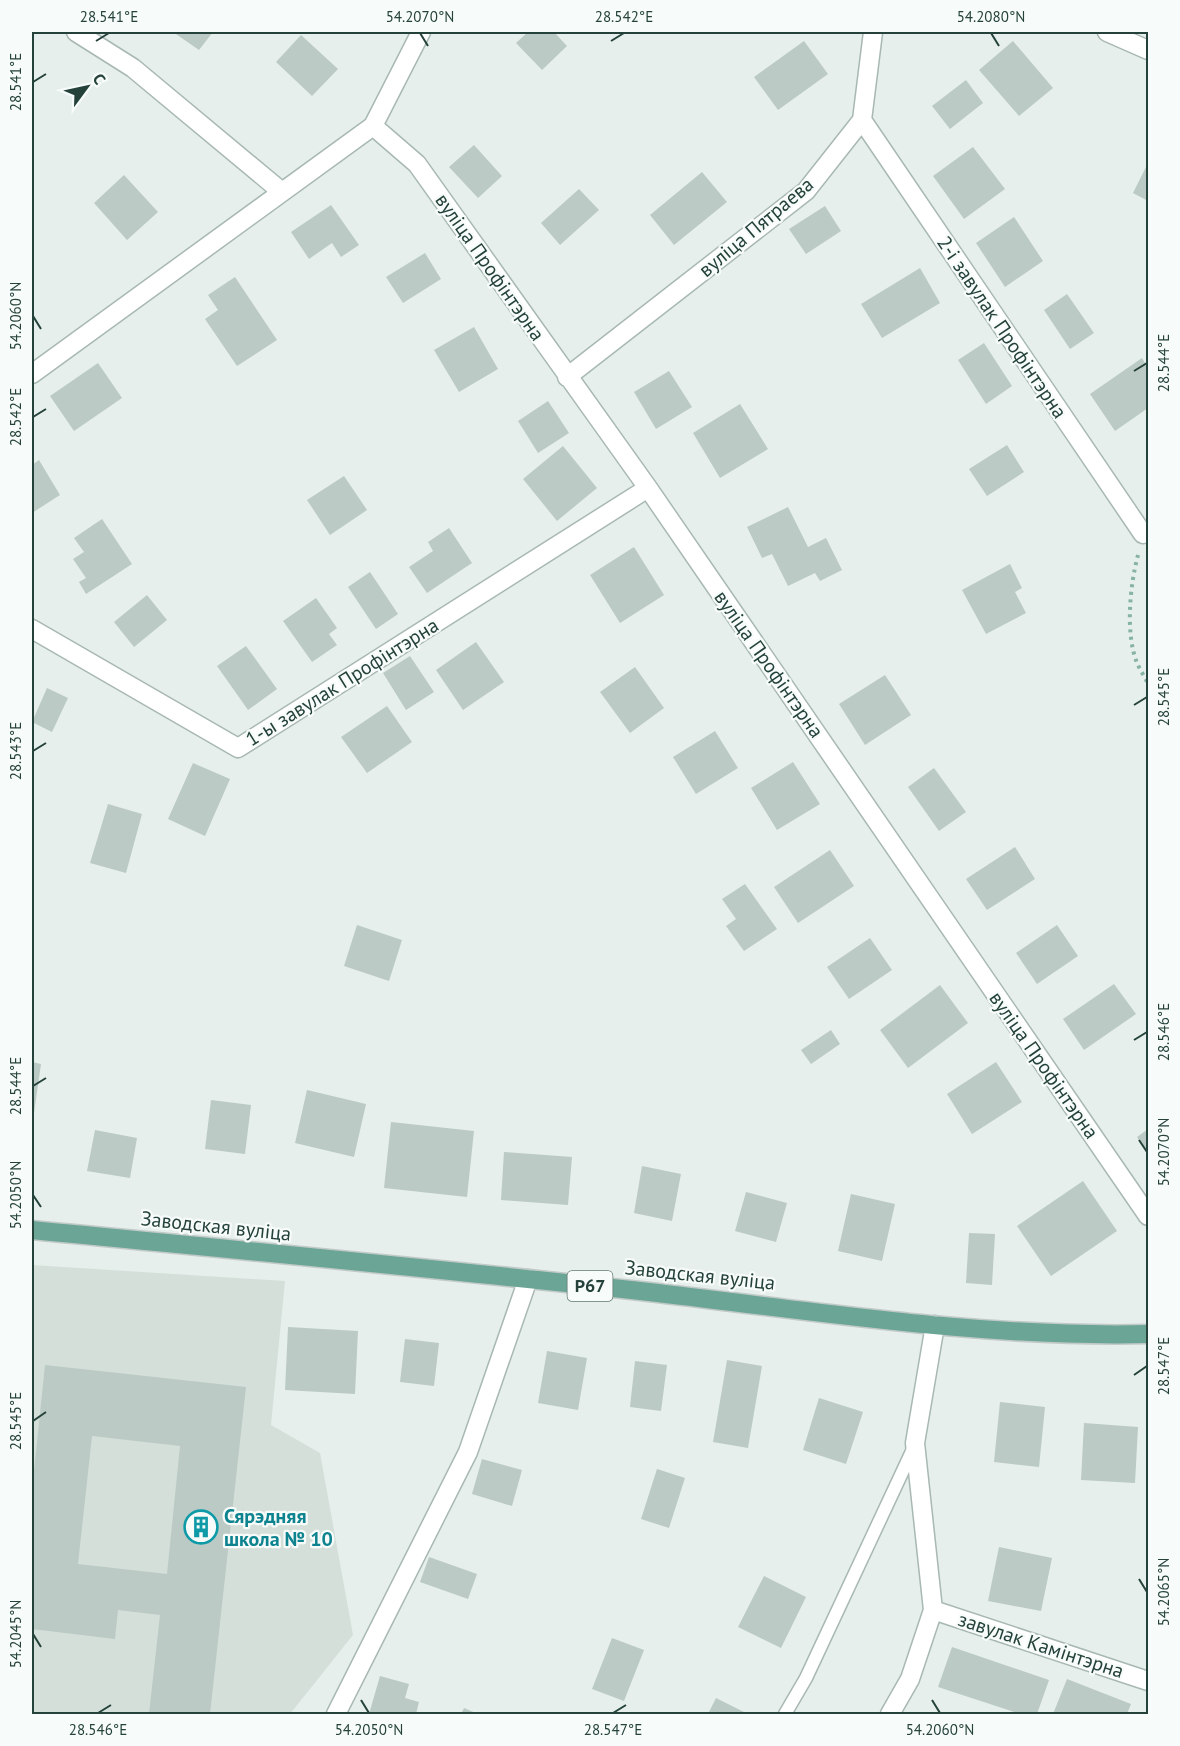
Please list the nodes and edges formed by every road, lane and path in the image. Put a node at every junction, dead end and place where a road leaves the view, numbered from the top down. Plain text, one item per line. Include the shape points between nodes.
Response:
1 (76, 32) edge
2 (421, 32) edge
3 (873, 32) edge
4 (1107, 32) edge
5 (1149, 50) edge
6 (862, 120) junction
7 (373, 126) junction
8 (282, 192) junction
9 (32, 374) edge
10 (567, 377) junction
11 (648, 488) junction
12 (1143, 534) joint
13 (32, 629) edge
14 (1149, 684) edge
15 (1149, 1216) edge
16 (32, 1230) edge
17 (528, 1279) junction
18 (935, 1325) junction
19 (1149, 1334) edge
20 (915, 1443) junction
21 (933, 1610) junction
22 (1149, 1681) edge
23 (336, 1714) edge
24 (785, 1714) edge
25 (890, 1714) edge

1 - 8 street via 132,68
2 - 7 street
3 - 6 street
4 - 5 street
6 - 10 street, вуліца Пятраева via 806,191
6 - 12 street, 2-і завулак Профінтэрна
7 - 8 street
7 - 10 street, вуліца Профінтэрна via 417,164
8 - 9 street
10 - 11 street, вуліца Профінтэрна
11 - 13 street, 1-ы завулак Профінтэрна via 238,748
11 - 15 street, вуліца Профінтэрна
12 - 14 path via 1133,571 1130,609 1137,663
16 - 17 main road, Заводская вуліца / Р67
17 - 18 main road, Заводская вуліца / Р67
17 - 23 street via 468,1452
18 - 19 main road, Заводская вуліца / Р67 via 1095,1335
18 - 20 street
20 - 21 street
20 - 24 lane via 806,1678
21 - 22 street, завулак Камінтэрна
21 - 25 street via 910,1679

